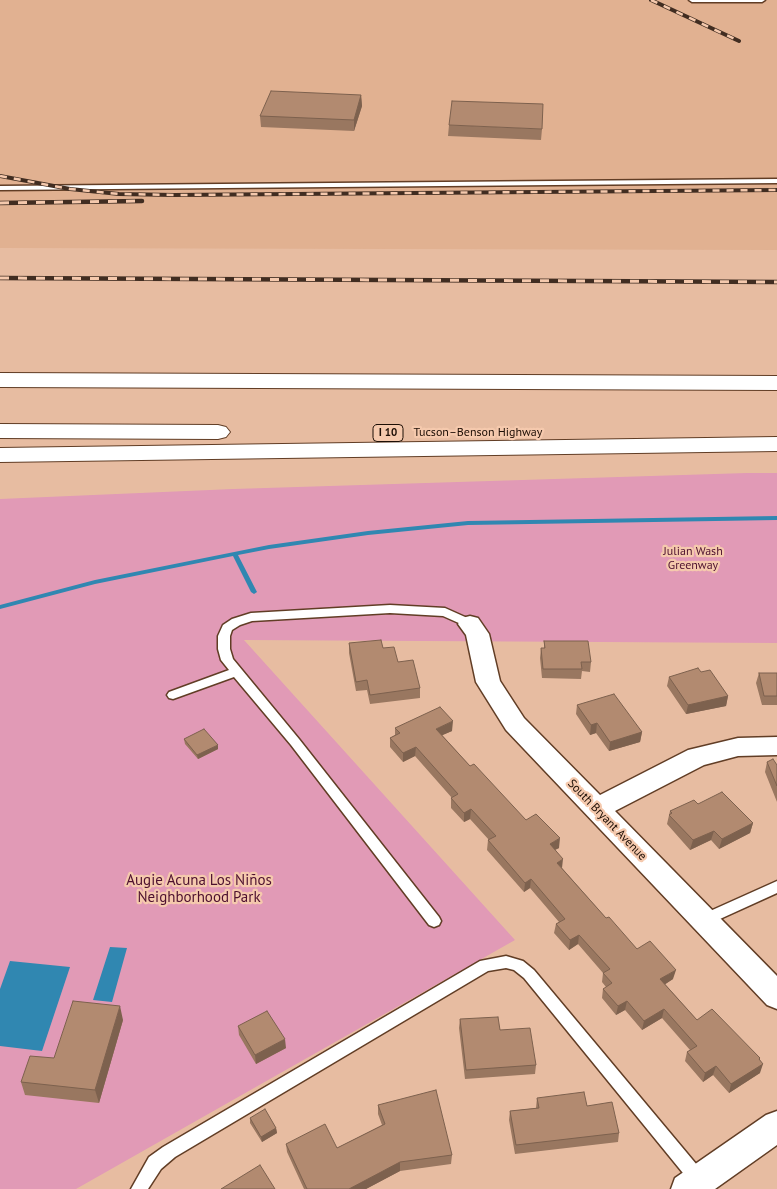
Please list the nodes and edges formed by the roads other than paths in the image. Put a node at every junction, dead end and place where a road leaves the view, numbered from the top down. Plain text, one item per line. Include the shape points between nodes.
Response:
1 (692, 0) edge
2 (762, 0) edge
3 (777, 181) edge
4 (0, 188) edge
5 (0, 367) edge
6 (0, 380) edge
7 (287, 381) junction
8 (777, 383) edge
9 (0, 430) edge
10 (777, 434) edge
11 (777, 444) edge
12 (0, 455) edge
13 (470, 624) joint
14 (236, 672) junction
15 (173, 695) dead end
16 (777, 746) edge
17 (596, 809) junction
18 (777, 887) edge
19 (434, 920) dead end
20 (704, 920) junction
21 (777, 996) edge
22 (777, 1126) edge
23 (698, 1186) edge
24 (139, 1189) edge

1 - 2 lane
3 - 4 lane
5 - 7 highway
6 - 7 highway
7 - 8 highway
9 - 10 highway, Tucson–Benson Highway / I 10
11 - 12 highway
13 - 14 lane via 445,612 417,609 251,617 227,628 224,636 227,660
13 - 17 street, South Bryant Avenue via 477,634 488,682 502,707
14 - 15 lane
14 - 19 lane via 301,749
16 - 17 street via 738,747 697,757
17 - 20 street, South Bryant Avenue
18 - 20 lane
20 - 21 street, South Bryant Avenue
22 - 23 street
23 - 24 lane via 529,974 518,966 501,962 485,965 168,1152 154,1163

